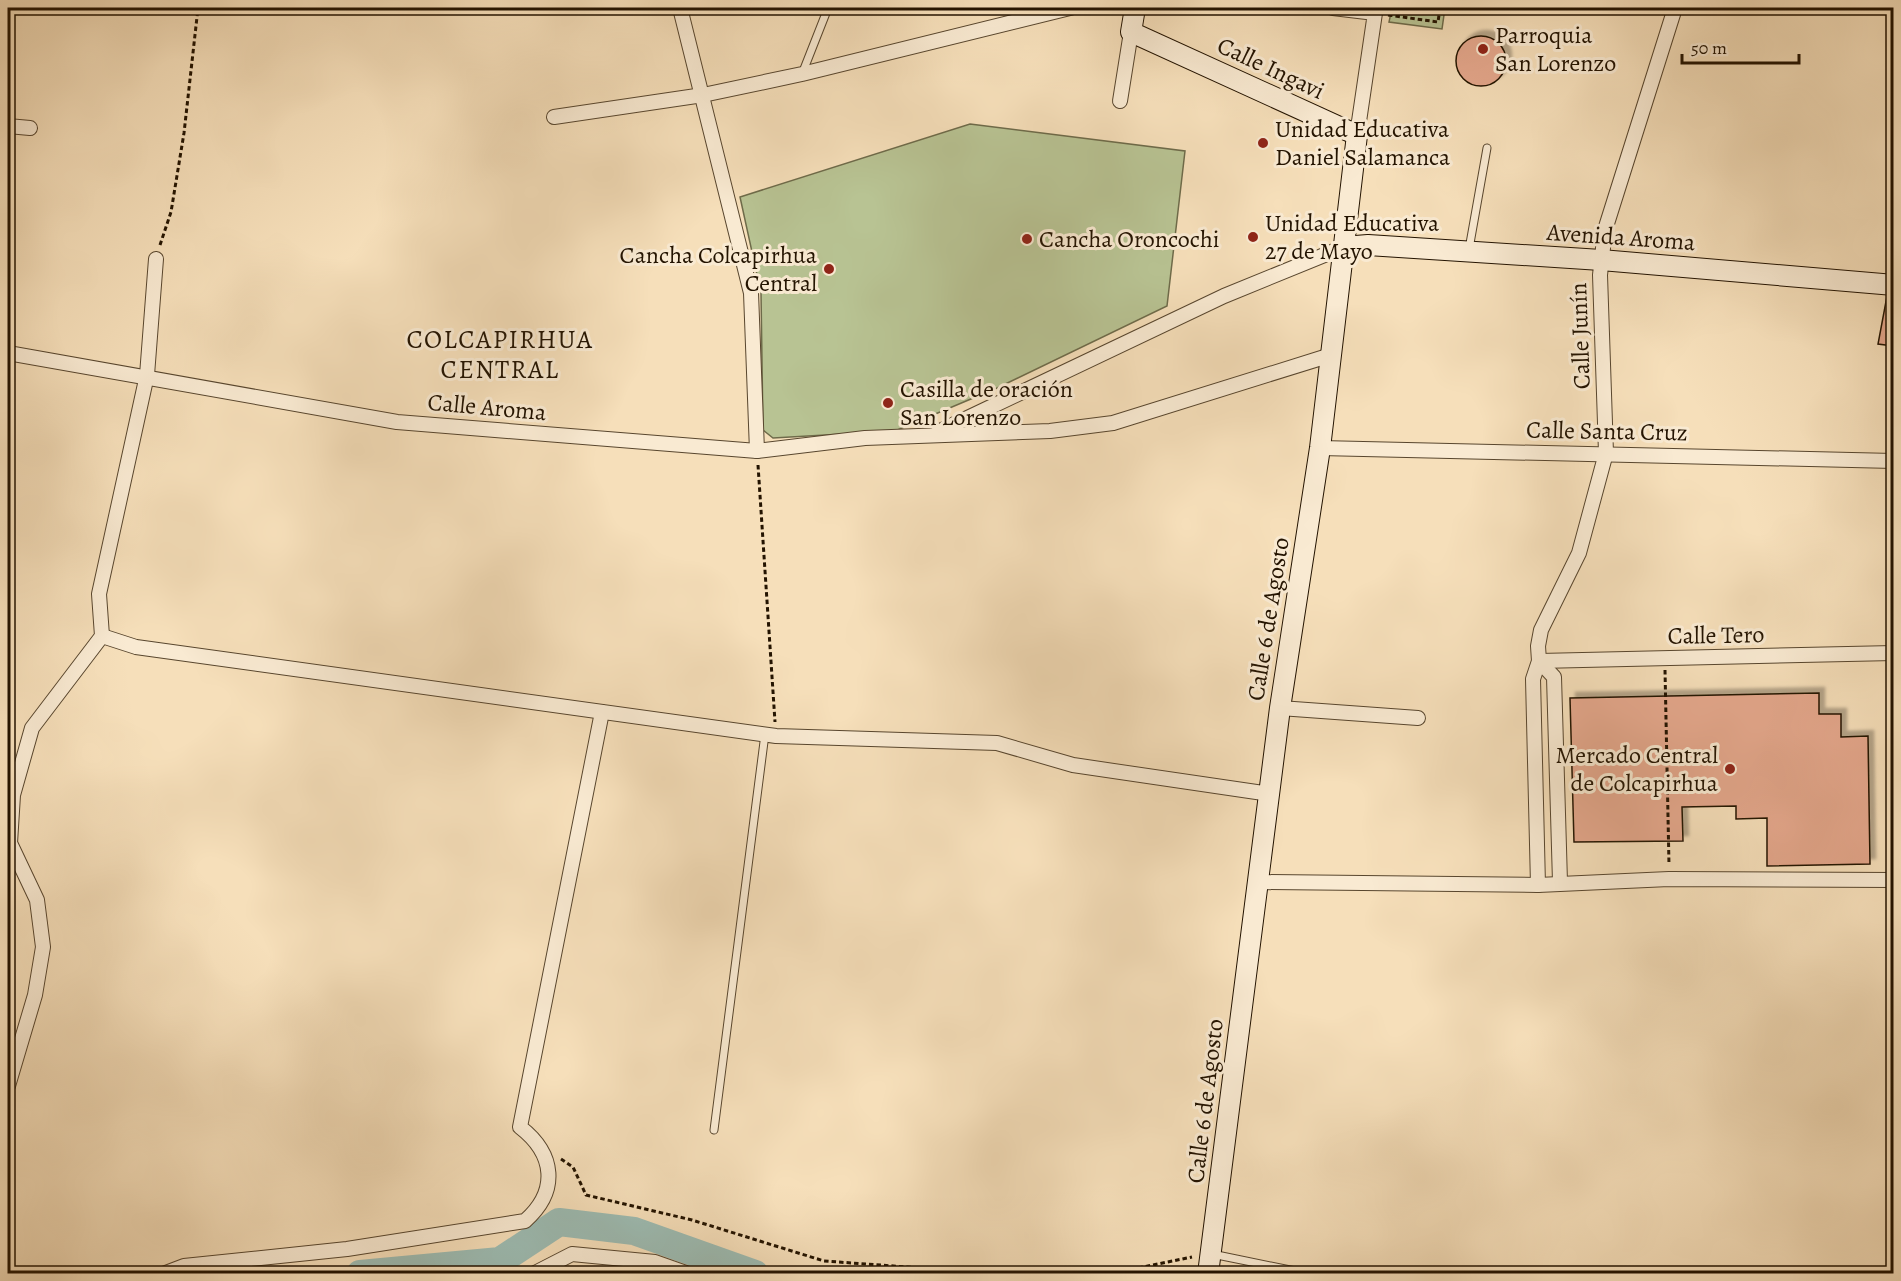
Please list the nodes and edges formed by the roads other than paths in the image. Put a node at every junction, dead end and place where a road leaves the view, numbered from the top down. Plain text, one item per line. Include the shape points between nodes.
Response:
1 (680, 8) edge
2 (828, 8) edge
3 (1070, 8) edge
4 (1135, 8) edge
5 (1333, 8) edge
6 (1675, 8) edge
7 (1131, 32) junction
8 (802, 74) junction
9 (703, 95) junction
10 (1120, 101) dead end
11 (554, 117) dead end
12 (8, 126) edge
13 (30, 128) dead end
14 (1357, 135) junction
15 (1487, 148) dead end
16 (1344, 247) junction
17 (1468, 251) junction
18 (156, 259) road end
19 (1601, 260) junction
20 (1893, 285) edge
21 (8, 353) edge
22 (1331, 355) junction
23 (147, 375) junction
24 (930, 436) junction
25 (1320, 448) junction
26 (757, 452) junction
27 (1605, 453) junction
28 (1893, 461) edge
29 (102, 636) junction
30 (1893, 653) edge
31 (1539, 661) junction
32 (1280, 708) junction
33 (602, 712) junction
34 (1418, 718) dead end
35 (770, 735) junction
36 (1270, 794) junction
37 (1893, 880) edge
38 (1259, 882) junction
39 (1560, 882) junction
40 (1538, 885) junction
41 (8, 1086) edge
42 (714, 1130) dead end
43 (1211, 1253) junction
44 (1208, 1273) edge
45 (163, 1274) edge
46 (534, 1274) edge
47 (689, 1274) edge
48 (1457, 1274) edge

1 - 9 street
2 - 8 lane
3 - 8 street
4 - 7 main road
5 - 14 street, Calle 6 de Agosto via 1375,13
6 - 19 street, Calle Junín via 1605,230
7 - 10 street
7 - 14 main road, Calle Ingavi
8 - 9 street
9 - 11 street
9 - 26 street via 751,293
12 - 13 street
14 - 16 main road, Calle 6 de Agosto
15 - 17 lane
16 - 17 main road, Avenida Aroma
16 - 22 main road, Calle 6 de Agosto
16 - 24 street via 1224,296
17 - 19 main road, Avenida Aroma
18 - 23 street
19 - 20 main road, Avenida Aroma
19 - 27 street, Calle Junín
21 - 23 street, Calle Aroma
22 - 24 street, Calle Aroma via 1113,423 1050,431
22 - 25 main road, Calle 6 de Agosto
23 - 26 street, Calle Aroma via 397,422
23 - 29 street via 99,594
24 - 26 street, Calle Aroma via 865,438
25 - 27 street, Calle Santa Cruz
25 - 32 main road, Calle 6 de Agosto
27 - 28 street, Calle Santa Cruz
27 - 31 street, Calle Junín via 1579,553 1541,630
29 - 33 street via 136,647
29 - 41 street via 32,728 13,795 10,843 37,900 43,947 35,995
30 - 31 street, Calle Tero
31 - 39 street via 1554,677
31 - 40 street, Calle Junín via 1533,679
32 - 34 street
32 - 36 main road, Calle 6 de Agosto
33 - 35 street
33 - 45 street via 520,1127 536,1139 546,1159 549,1182 541,1207 525,1221 347,1249 184,1266
35 - 36 street via 997,742 1073,765
35 - 42 lane
36 - 38 main road, Calle 6 de Agosto
37 - 39 street
38 - 40 street
38 - 43 main road, Calle 6 de Agosto
39 - 40 street
43 - 44 main road, Calle 6 de Agosto
43 - 48 lane via 1299,1272
46 - 47 street via 572,1254 655,1262

